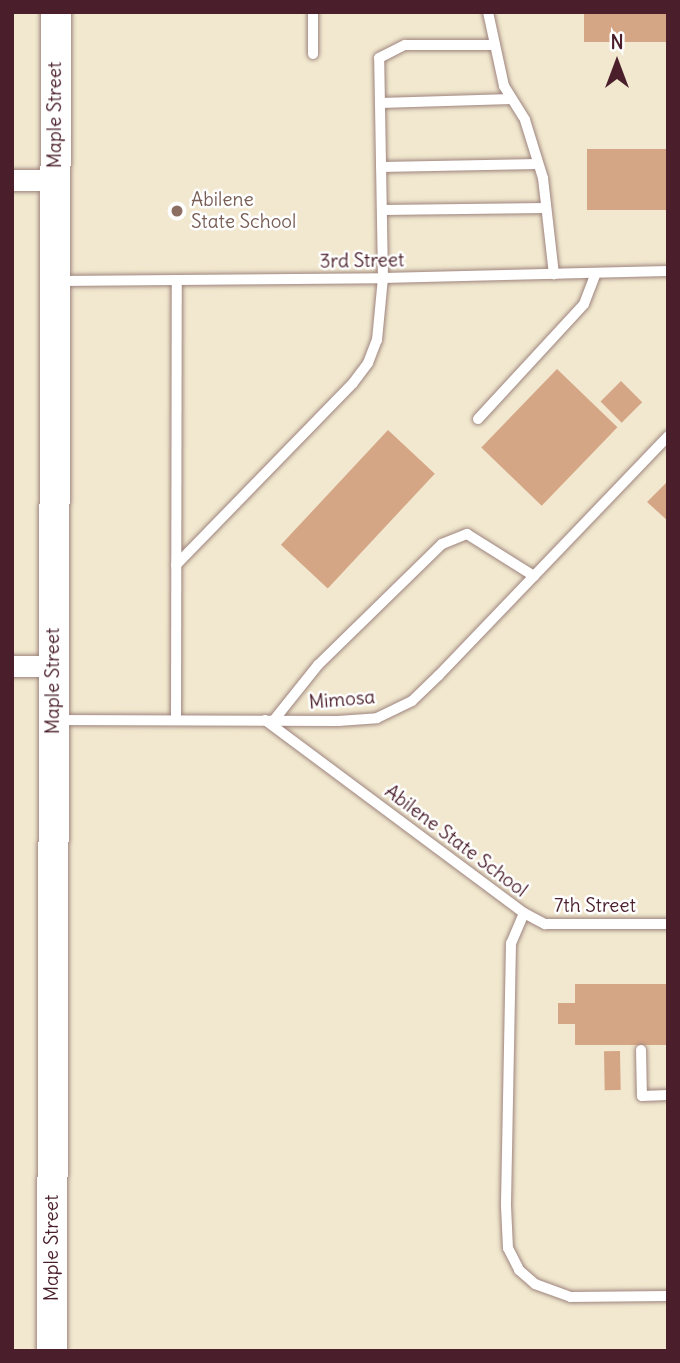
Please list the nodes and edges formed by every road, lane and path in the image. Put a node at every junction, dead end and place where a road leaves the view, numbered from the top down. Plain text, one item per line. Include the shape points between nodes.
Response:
1 (56, 12) edge
2 (313, 12) edge
3 (488, 12) edge
4 (495, 45) junction
5 (313, 54) dead end
6 (512, 99) junction
7 (380, 103) junction
8 (538, 164) junction
9 (381, 167) junction
10 (12, 180) edge
11 (55, 180) junction
12 (546, 208) junction
13 (382, 211) junction
14 (668, 271) edge
15 (596, 273) junction
16 (554, 274) junction
17 (383, 278) junction
18 (56, 281) junction
19 (177, 281) junction
20 (478, 419) dead end
21 (668, 436) edge
22 (176, 565) junction
23 (534, 576) junction
24 (12, 666) edge
25 (53, 666) junction
26 (176, 719) junction
27 (53, 720) junction
28 (269, 720) junction
29 (524, 913) junction
30 (668, 924) edge
31 (641, 1050) dead end
32 (668, 1095) edge
33 (668, 1296) edge
34 (52, 1351) edge

1 - 11 main road, Maple Street
2 - 5 lane
3 - 4 lane
4 - 6 lane via 504,86
4 - 7 lane via 405,45 379,58
6 - 7 lane
6 - 8 lane via 525,120
7 - 9 lane
8 - 9 lane
8 - 12 lane
9 - 13 lane
10 - 11 street
11 - 18 main road, Maple Street
12 - 13 lane
12 - 16 lane
13 - 17 lane
14 - 15 lane, 3rd Street
15 - 16 lane, 3rd Street
15 - 20 lane via 584,304
16 - 17 lane, 3rd Street
17 - 19 lane, 3rd Street
17 - 22 lane via 377,340 368,363
18 - 19 lane, 3rd Street
18 - 25 main road, Maple Street
19 - 22 lane
21 - 23 lane, Mimosa
22 - 26 lane
23 - 28 lane, Mimosa via 412,701 377,718
23 - 28 lane via 467,534 442,544
24 - 25 street
25 - 27 main road, Maple Street
26 - 27 lane, Mimosa
26 - 28 lane, Mimosa
27 - 34 main road, Maple Street
28 - 29 lane, Abilene State School
29 - 30 lane, 7th Street via 545,924
29 - 33 lane, Abilene State School via 511,943 508,1248 519,1270 535,1284 570,1297
31 - 32 lane via 642,1096

